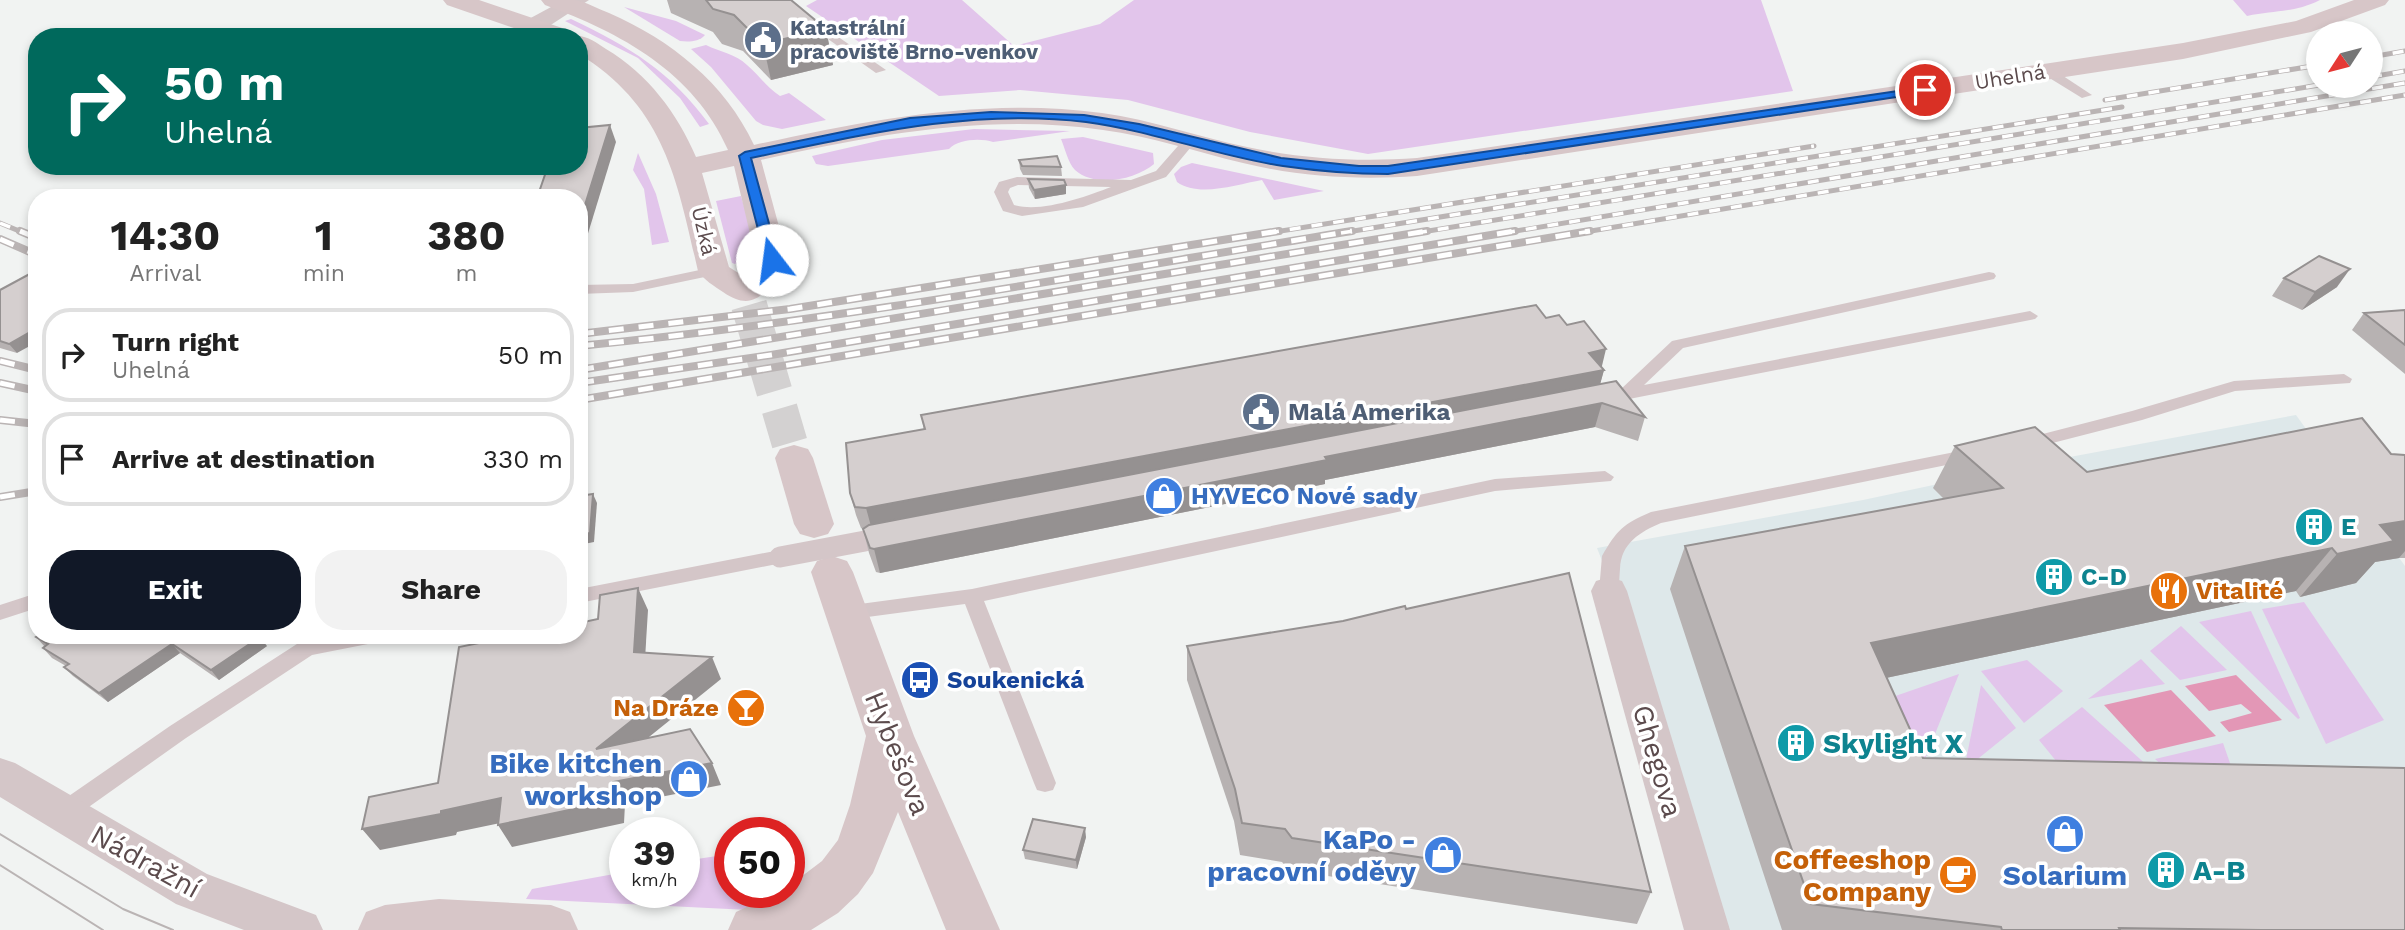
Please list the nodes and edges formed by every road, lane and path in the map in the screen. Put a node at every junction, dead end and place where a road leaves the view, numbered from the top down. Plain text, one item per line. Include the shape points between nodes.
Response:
1 (455, 0) edge
2 (778, 0) edge
3 (2377, 0) edge
4 (567, 2) edge
5 (535, 25) junction
6 (542, 28) edge
7 (588, 48) edge
8 (880, 70) dead end
9 (2047, 71) junction
10 (2086, 95) dead end
11 (1190, 141) junction
12 (745, 156) junction
13 (686, 167) junction
14 (1133, 184) junction
15 (713, 271) junction
16 (1989, 276) dead end
17 (588, 290) edge
18 (2031, 316) dead end
19 (2344, 379) dead end
20 (1624, 395) junction
21 (1583, 402) edge
22 (794, 458) tunnel mouth
23 (1605, 477) dead end
24 (814, 524) dead end
25 (872, 540) edge
26 (832, 572) dead end
27 (1609, 591) joint
28 (588, 594) edge
29 (972, 596) junction
30 (28, 603) edge
31 (0, 613) edge
32 (845, 613) junction
33 (305, 644) edge
34 (890, 736) junction
35 (0, 776) edge
36 (1045, 783) dead end
37 (61, 814) junction
38 (300, 930) edge
39 (385, 930) edge
40 (551, 930) edge
41 (755, 930) edge
42 (973, 930) edge
43 (1707, 930) edge

1 - 5 main road
2 - 8 lane
3 - 9 main road, Uhelná via 2266,36
4 - 5 street
4 - 12 main road, Úzká via 634,36 686,72 722,112
5 - 6 main road
7 - 13 main road, Úzká via 642,89 671,131
9 - 10 lane
9 - 11 main road, Uhelná via 1388,170 1281,162
11 - 12 main road, Uhelná via 1084,119 991,115 883,126
11 - 14 lane via 1161,174
12 - 13 main road, Uhelná
12 - 15 main road, Úzká via 772,260 748,299
13 - 15 main road, Úzká
14 - 14 lane via 1017,181 1004,185 1001,192 1008,208 1021,212 1078,204
15 - 17 lane via 633,288
16 - 20 lane via 1678,344
18 - 20 lane
19 - 27 lane via 2234,386 1998,450 1657,517 1630,529 1611,556
20 - 21 lane
22 - 24 main road
23 - 29 lane via 1495,485
25 - 28 lane, bridge
26 - 32 main road, Hybešova
27 - 43 street, Ghegova
29 - 32 lane
29 - 36 lane
30 - 31 lane
32 - 34 main road, Hybešova
33 - 37 lane
34 - 41 main road via 874,816 858,855 825,894
34 - 42 main road, Hybešova
35 - 37 street, Nádražní
37 - 38 street, Nádražní via 192,889
39 - 40 main road via 450,924

